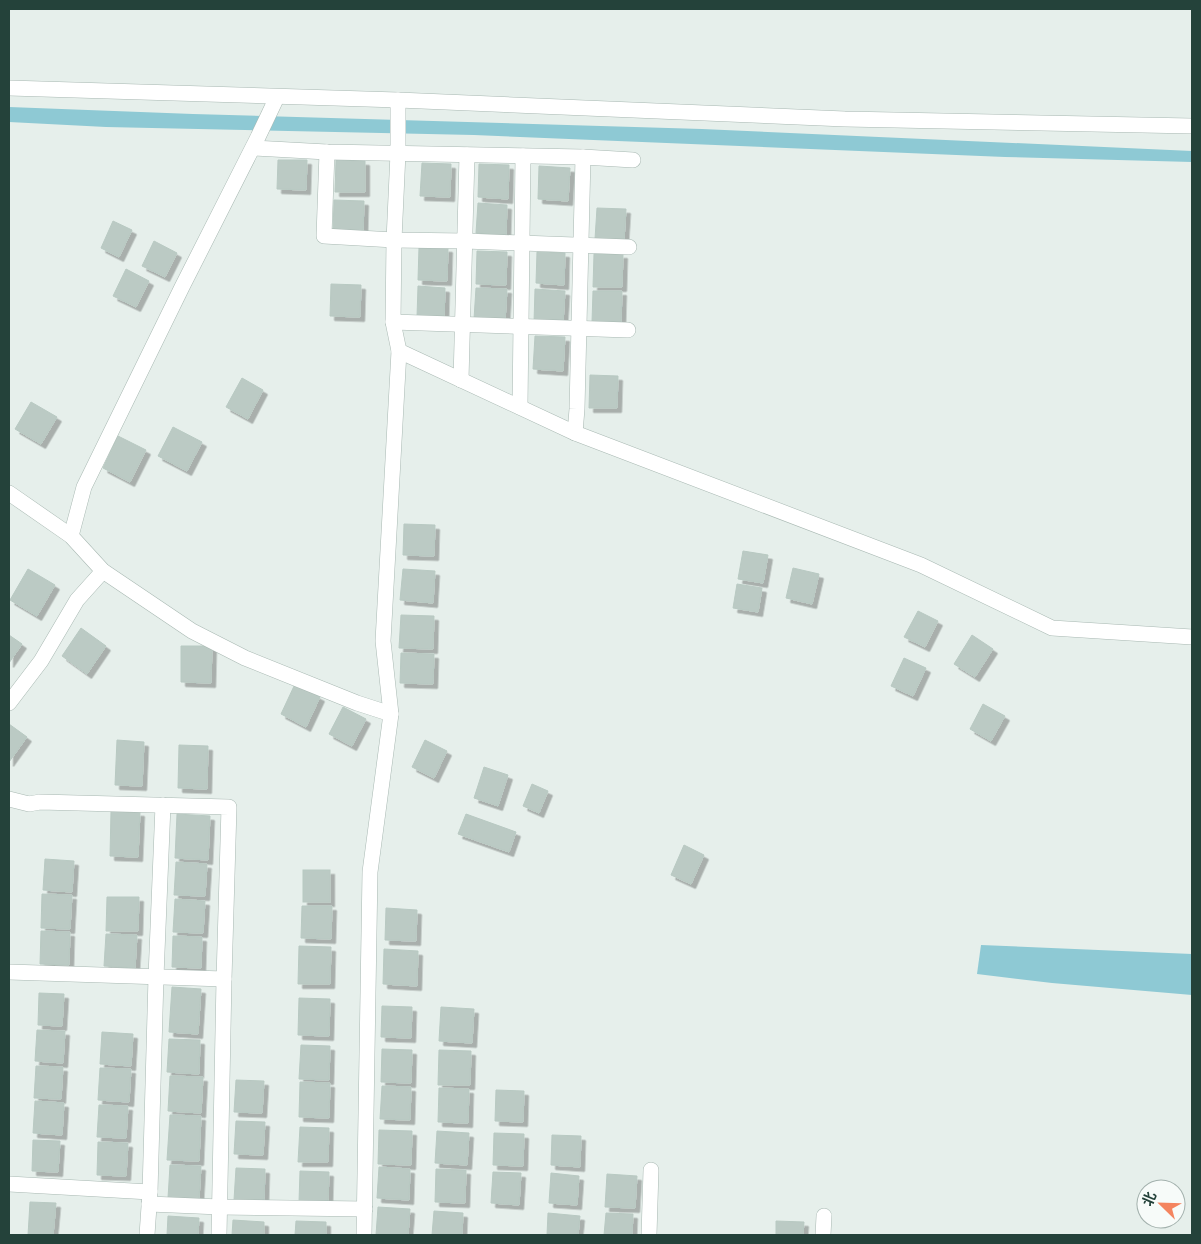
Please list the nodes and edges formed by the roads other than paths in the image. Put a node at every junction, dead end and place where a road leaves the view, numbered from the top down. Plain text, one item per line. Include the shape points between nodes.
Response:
1 (9, 88) edge
2 (277, 96) junction
3 (398, 107) junction
4 (1192, 126) edge
5 (256, 143) junction
6 (327, 152) junction
7 (398, 153) junction
8 (467, 155) junction
9 (524, 156) junction
10 (583, 157) junction
11 (633, 160) dead end
12 (394, 240) junction
13 (465, 241) junction
14 (522, 243) junction
15 (581, 245) junction
16 (629, 247) dead end
17 (393, 322) junction
18 (462, 324) junction
19 (521, 326) junction
20 (579, 328) junction
21 (628, 330) dead end
22 (399, 351) junction
23 (460, 380) junction
24 (520, 406) junction
25 (575, 433) junction
26 (9, 494) edge
27 (71, 536) junction
28 (103, 571) junction
29 (1192, 637) edge
30 (9, 704) edge
31 (391, 714) junction
32 (9, 799) edge
33 (163, 805) junction
34 (9, 972) edge
35 (156, 977) junction
36 (224, 979) junction
37 (651, 1170) dead end
38 (9, 1184) edge
39 (149, 1198) junction
40 (220, 1207) junction
41 (365, 1209) junction
42 (824, 1216) dead end
43 (147, 1235) edge
44 (219, 1235) edge
45 (364, 1235) edge
46 (649, 1235) edge
47 (823, 1235) edge

1 - 2 street
2 - 3 street
2 - 5 street
3 - 4 street
3 - 7 street
5 - 6 street
5 - 27 street via 84,487
6 - 7 street
6 - 12 street via 324,236
7 - 8 street
7 - 12 street
8 - 9 street
8 - 13 street
9 - 10 street
9 - 14 street
10 - 11 street
10 - 15 street
12 - 13 street
12 - 17 street
13 - 14 street
13 - 18 street
14 - 15 street
14 - 19 street
15 - 16 street
15 - 20 street
17 - 18 street
17 - 22 street
18 - 19 street
18 - 23 street
19 - 20 street
19 - 24 street
20 - 21 street
20 - 25 street
22 - 23 street
22 - 31 street via 383,641
23 - 24 street
24 - 25 street
25 - 29 street via 921,565 1052,628
26 - 27 street
27 - 28 street
28 - 30 street via 77,600 41,661
28 - 31 street via 192,631 245,658
31 - 41 street via 370,872
32 - 33 street via 29,804
33 - 35 street
33 - 36 street via 229,807
34 - 35 street
35 - 36 street
35 - 39 street
36 - 40 street
37 - 46 street
38 - 39 street
39 - 40 street
39 - 43 street
40 - 41 street
40 - 44 street
41 - 45 street
42 - 47 street

